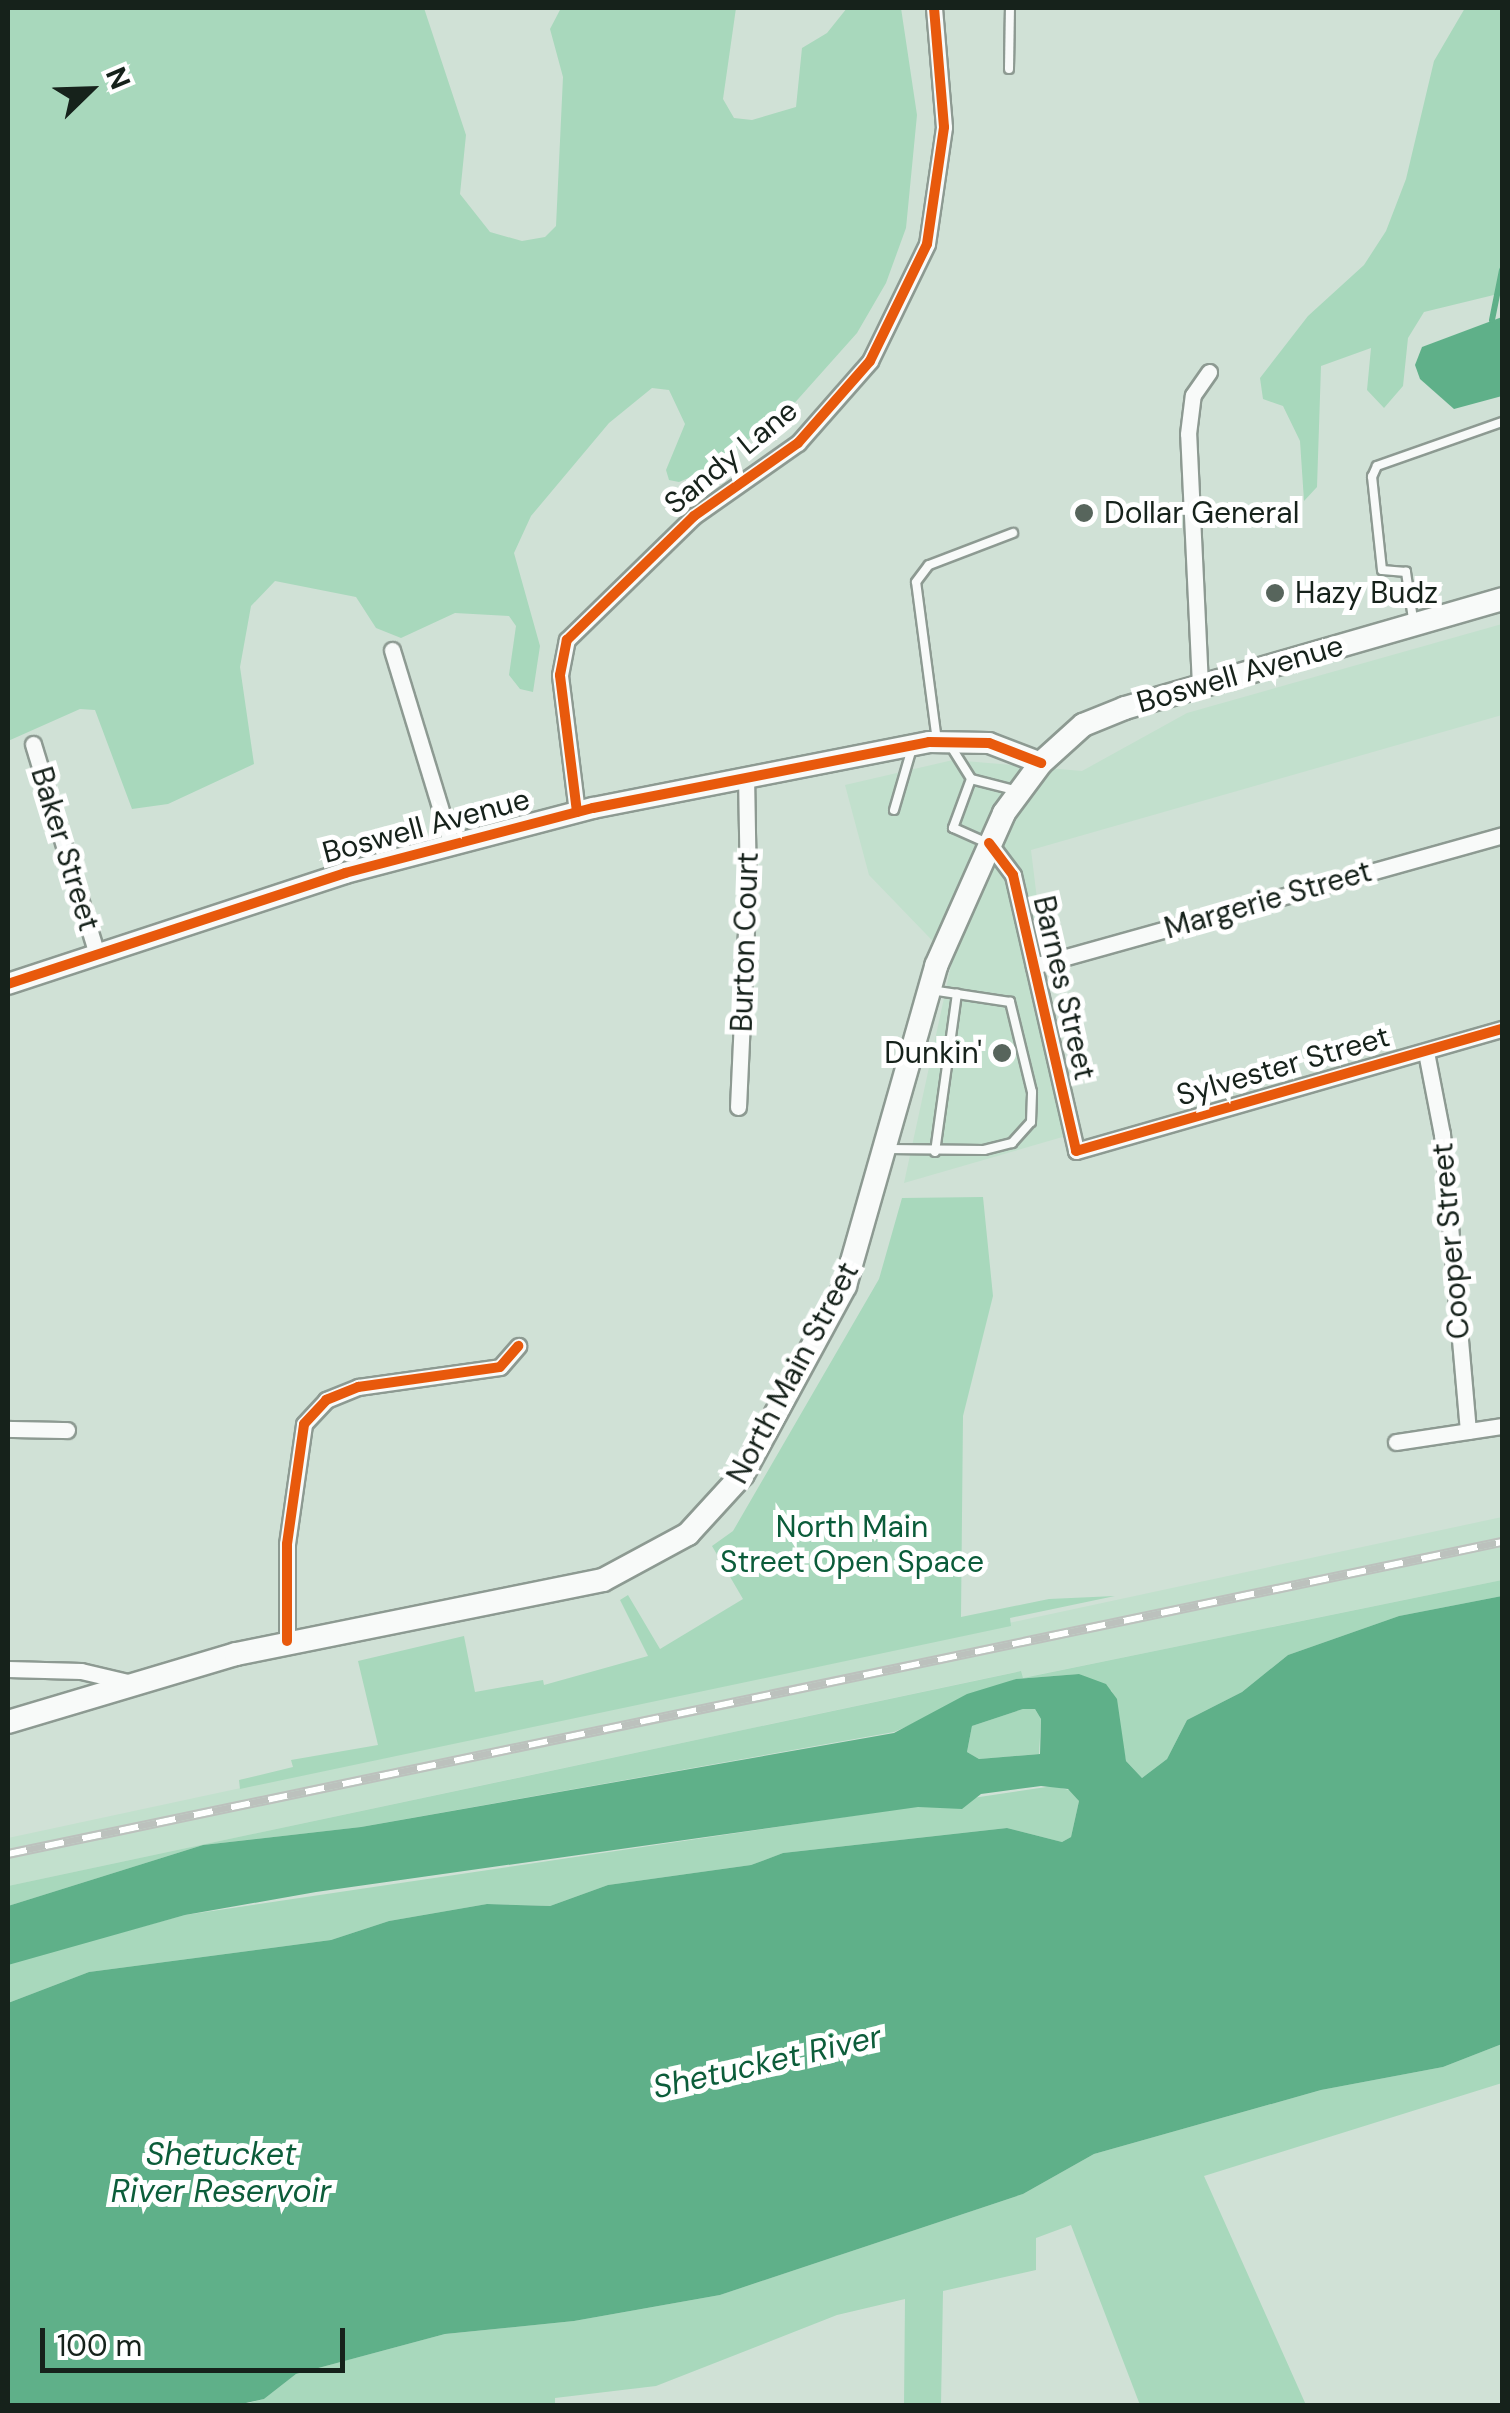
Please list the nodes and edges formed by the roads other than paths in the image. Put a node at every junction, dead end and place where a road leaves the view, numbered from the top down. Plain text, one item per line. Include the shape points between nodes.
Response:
1 (934, 8) edge
2 (1010, 8) edge
3 (1008, 69) dead end
4 (1209, 372) dead end
5 (1502, 422) edge
6 (1013, 533) dead end
7 (1502, 599) edge
8 (1414, 624) junction
9 (392, 650) dead end
10 (1200, 685) junction
11 (943, 741) junction
12 (33, 744) dead end
13 (913, 744) junction
14 (1041, 763) junction
15 (746, 778) junction
16 (971, 779) junction
17 (1018, 791) junction
18 (894, 810) dead end
19 (577, 812) junction
20 (1502, 835) edge
21 (451, 843) junction
22 (990, 844) junction
23 (96, 954) junction
24 (1034, 966) junction
25 (8, 984) edge
26 (928, 989) junction
27 (957, 994) junction
28 (1502, 1029) edge
29 (1426, 1052) junction
30 (738, 1107) dead end
31 (884, 1148) junction
32 (1076, 1151) joint
33 (935, 1152) junction
34 (518, 1346) dead end
35 (1502, 1426) edge
36 (8, 1429) edge
37 (67, 1430) dead end
38 (1468, 1430) junction
39 (1396, 1442) dead end
40 (287, 1642) junction
41 (8, 1669) edge
42 (128, 1682) junction
43 (8, 1722) edge

1 - 19 street, Sandy Lane via 944,127 927,244 870,361 798,443 694,516 590,610 567,640 560,675
2 - 3 lane
4 - 10 street via 1191,399 1188,434
5 - 8 lane via 1377,466 1372,477 1382,570 1406,572
6 - 11 lane via 929,565 916,582
7 - 8 main road, Boswell Avenue
8 - 10 main road, Boswell Avenue
9 - 21 street
10 - 14 main road, Boswell Avenue via 1091,721
11 - 13 street, Boswell Avenue
11 - 14 street, Boswell Avenue via 1002,746
11 - 16 lane
12 - 23 street, Baker Street
13 - 15 street, Boswell Avenue
13 - 18 lane
14 - 17 main road, North Main Street
15 - 19 street, Boswell Avenue
15 - 30 street, Burton Court
16 - 17 lane
16 - 22 lane via 953,828
17 - 22 main road, North Main Street
19 - 21 street, Boswell Avenue
20 - 24 street, Margerie Street
21 - 23 street, Boswell Avenue
22 - 24 street, Barnes Street via 1013,874
22 - 26 main road, North Main Street
23 - 25 street, Boswell Avenue
24 - 32 street, Barnes Street
26 - 27 lane
26 - 31 main road, North Main Street
27 - 33 lane
27 - 33 lane via 1010,1002 1032,1092 1032,1122 1012,1143
28 - 29 street, Sylvester Street
29 - 32 street, Sylvester Street
29 - 38 street, Cooper Street via 1442,1134
31 - 33 lane
31 - 40 main road, North Main Street via 860,1247 821,1335 743,1474 688,1534 632,1568 588,1584
34 - 40 street via 500,1367 358,1387 326,1400 304,1424 287,1544
35 - 38 street
36 - 37 street
38 - 39 street
40 - 42 main road, North Main Street
41 - 42 street via 81,1671
42 - 43 main road, North Main Street

